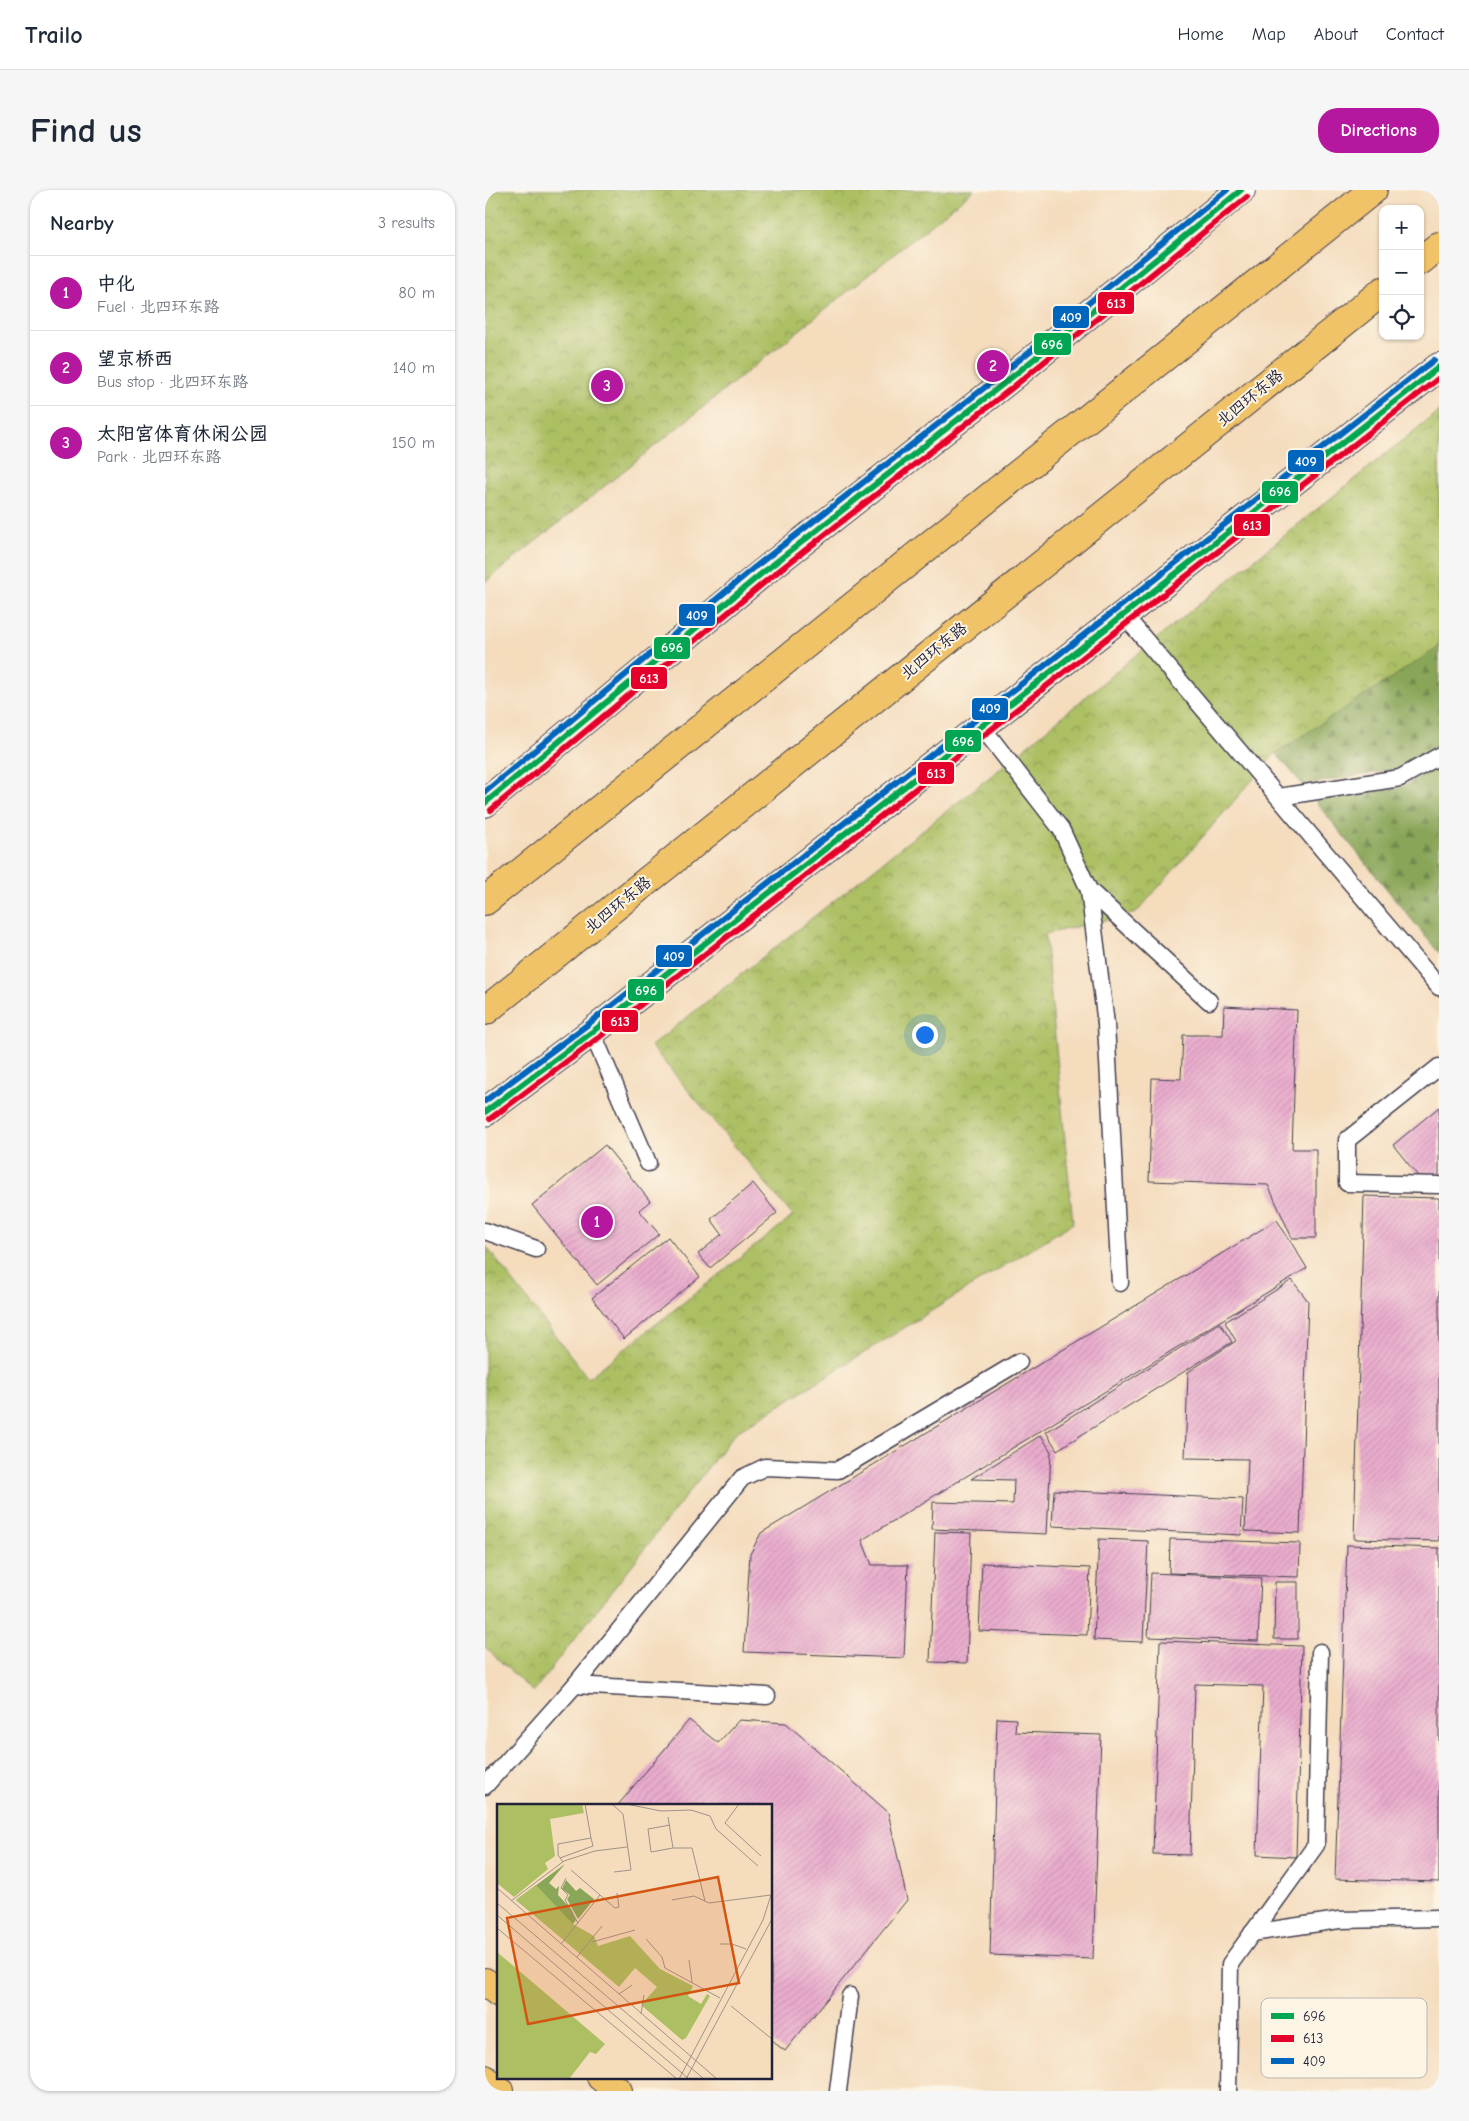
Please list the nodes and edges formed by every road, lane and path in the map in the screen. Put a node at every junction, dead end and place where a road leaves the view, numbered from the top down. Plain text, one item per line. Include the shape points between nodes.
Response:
1 (1241, 190) edge
2 (1373, 190) edge
3 (1439, 246) edge
4 (1424, 258) edge
5 (1379, 294) edge
6 (1439, 367) edge
7 (1124, 615) junction
8 (982, 727) junction
9 (1439, 756) edge
10 (1279, 797) junction
11 (485, 803) edge
12 (1089, 890) junction
13 (485, 901) edge
14 (1439, 987) edge
15 (1209, 1001) dead end
16 (485, 1011) edge
17 (592, 1032) junction
18 (1439, 1067) edge
19 (485, 1112) edge
20 (648, 1163) dead end
21 (1439, 1185) edge
22 (485, 1231) edge
23 (536, 1249) dead end
24 (1121, 1283) dead end
25 (1019, 1362) dead end
26 (1320, 1652) dead end
27 (575, 1685) junction
28 (767, 1696) dead end
29 (485, 1786) edge
30 (1439, 1918) edge
31 (1251, 1934) junction
32 (485, 1982) edge
33 (497, 1991) edge
34 (850, 1996) dead end
35 (602, 2078) edge
36 (485, 2079) edge
37 (499, 2091) edge
38 (618, 2091) edge
39 (839, 2091) edge
40 (1228, 2091) edge

1 - 11 street via 1007,381 761,574
2 - 13 main road
3 - 4 main road
5 - 16 main road, 北四环东路
6 - 7 street
7 - 8 street
7 - 10 lane
8 - 12 lane via 1061,829
8 - 17 street
9 - 10 lane via 1400,778
10 - 14 lane
12 - 15 lane
12 - 24 lane via 1106,1024
17 - 19 street
17 - 20 lane
18 - 21 lane via 1347,1140 1347,1183
22 - 23 lane
25 - 27 lane via 839,1470 765,1467 742,1478
26 - 31 lane via 1316,1845
27 - 28 lane
27 - 29 lane
30 - 31 lane via 1339,1920
31 - 40 lane via 1230,1964
32 - 33 main road
34 - 39 lane
35 - 38 main road
36 - 37 main road

